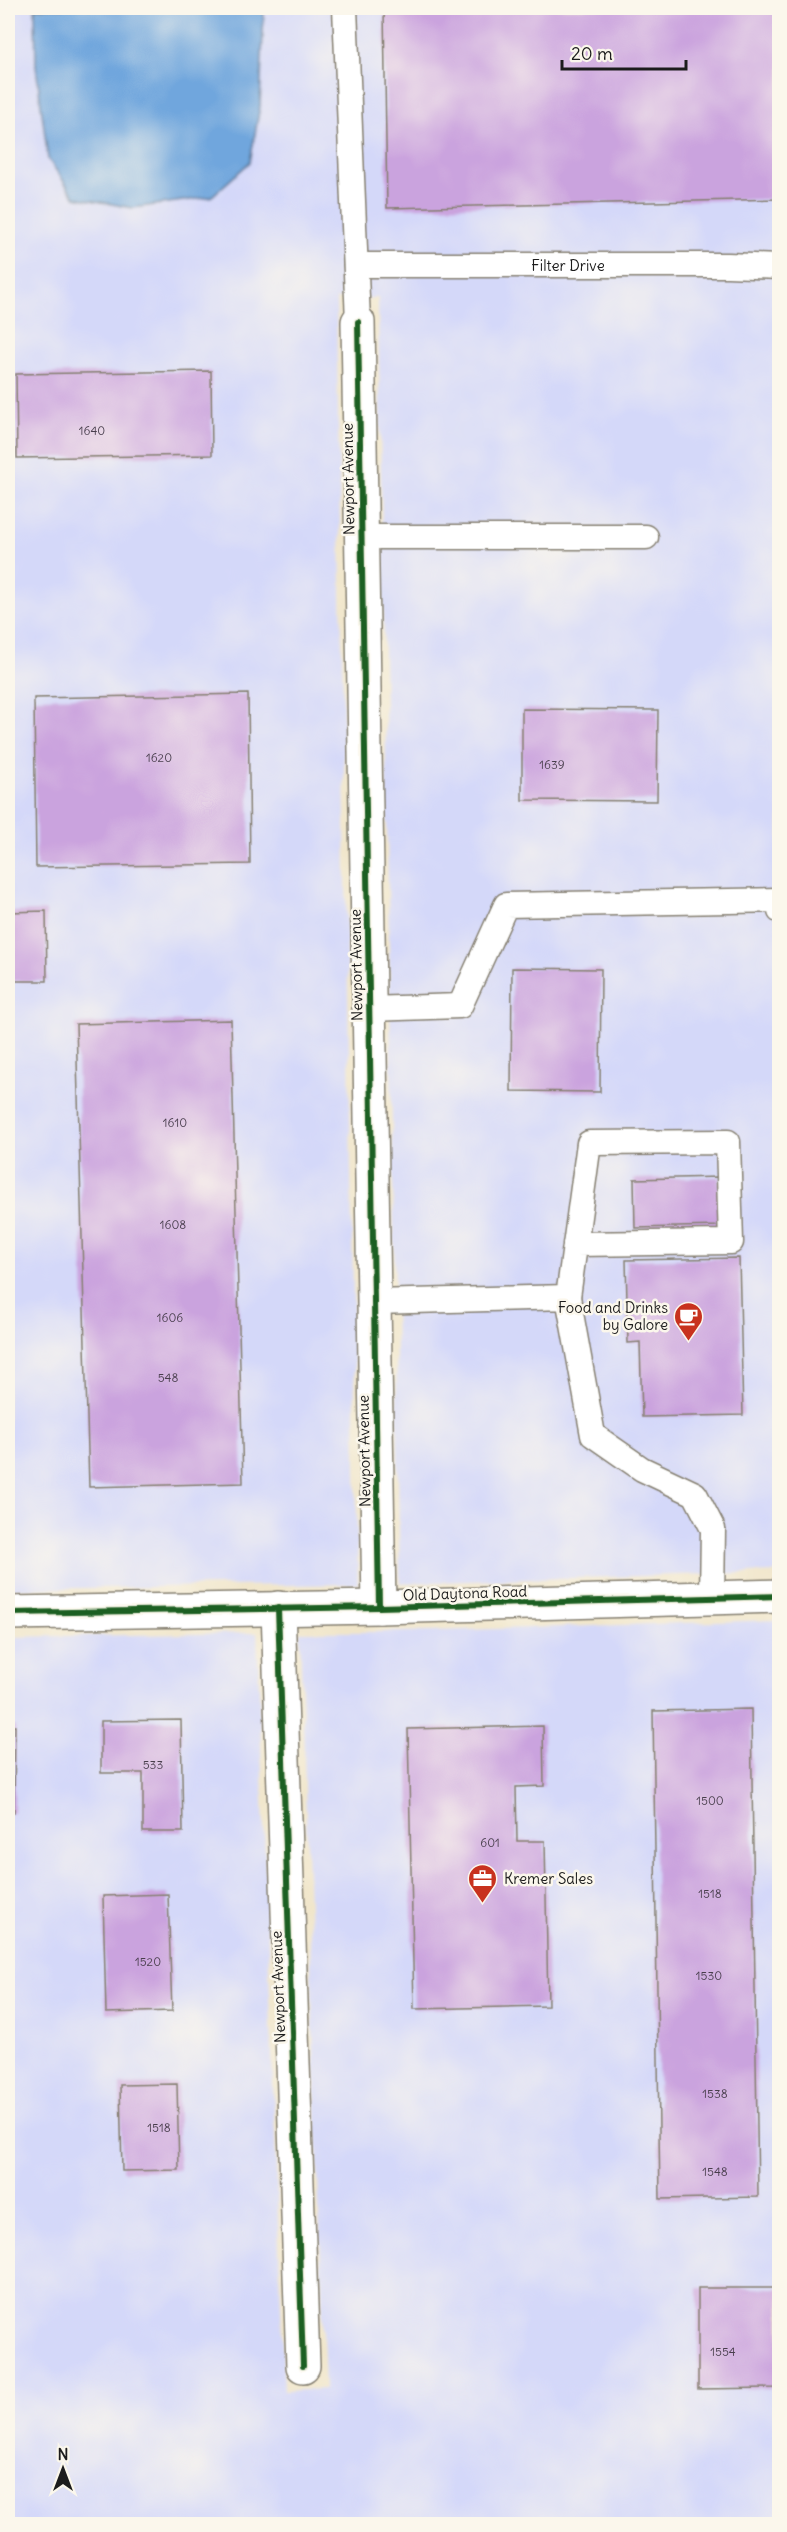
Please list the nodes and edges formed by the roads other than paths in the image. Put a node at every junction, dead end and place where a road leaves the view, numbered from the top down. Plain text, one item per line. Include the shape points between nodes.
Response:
1 (345, 8) edge
2 (356, 265) junction
3 (780, 267) edge
4 (357, 322) joint
5 (361, 537) junction
6 (646, 537) dead end
7 (779, 902) edge
8 (369, 1009) junction
9 (575, 1244) junction
10 (568, 1297) junction
11 (374, 1302) junction
12 (780, 1596) edge
13 (712, 1598) junction
14 (379, 1607) junction
15 (278, 1608) junction
16 (8, 1613) edge
17 (303, 2366) dead end

1 - 2 lane, Newport Avenue
2 - 3 lane, Filter Drive
2 - 4 lane, Newport Avenue
4 - 5 street, Newport Avenue
5 - 6 lane
5 - 8 street, Newport Avenue
7 - 8 lane via 506,905 460,1006
8 - 11 street, Newport Avenue
9 - 9 lane via 589,1143 728,1142 731,1242
9 - 10 lane
10 - 11 lane
10 - 13 lane via 594,1435 642,1469 695,1494 713,1529
11 - 14 street, Newport Avenue
12 - 13 street, Old Daytona Road
13 - 14 street, Old Daytona Road
14 - 15 street, Old Daytona Road
15 - 16 street, Old Daytona Road
15 - 17 street, Newport Avenue

